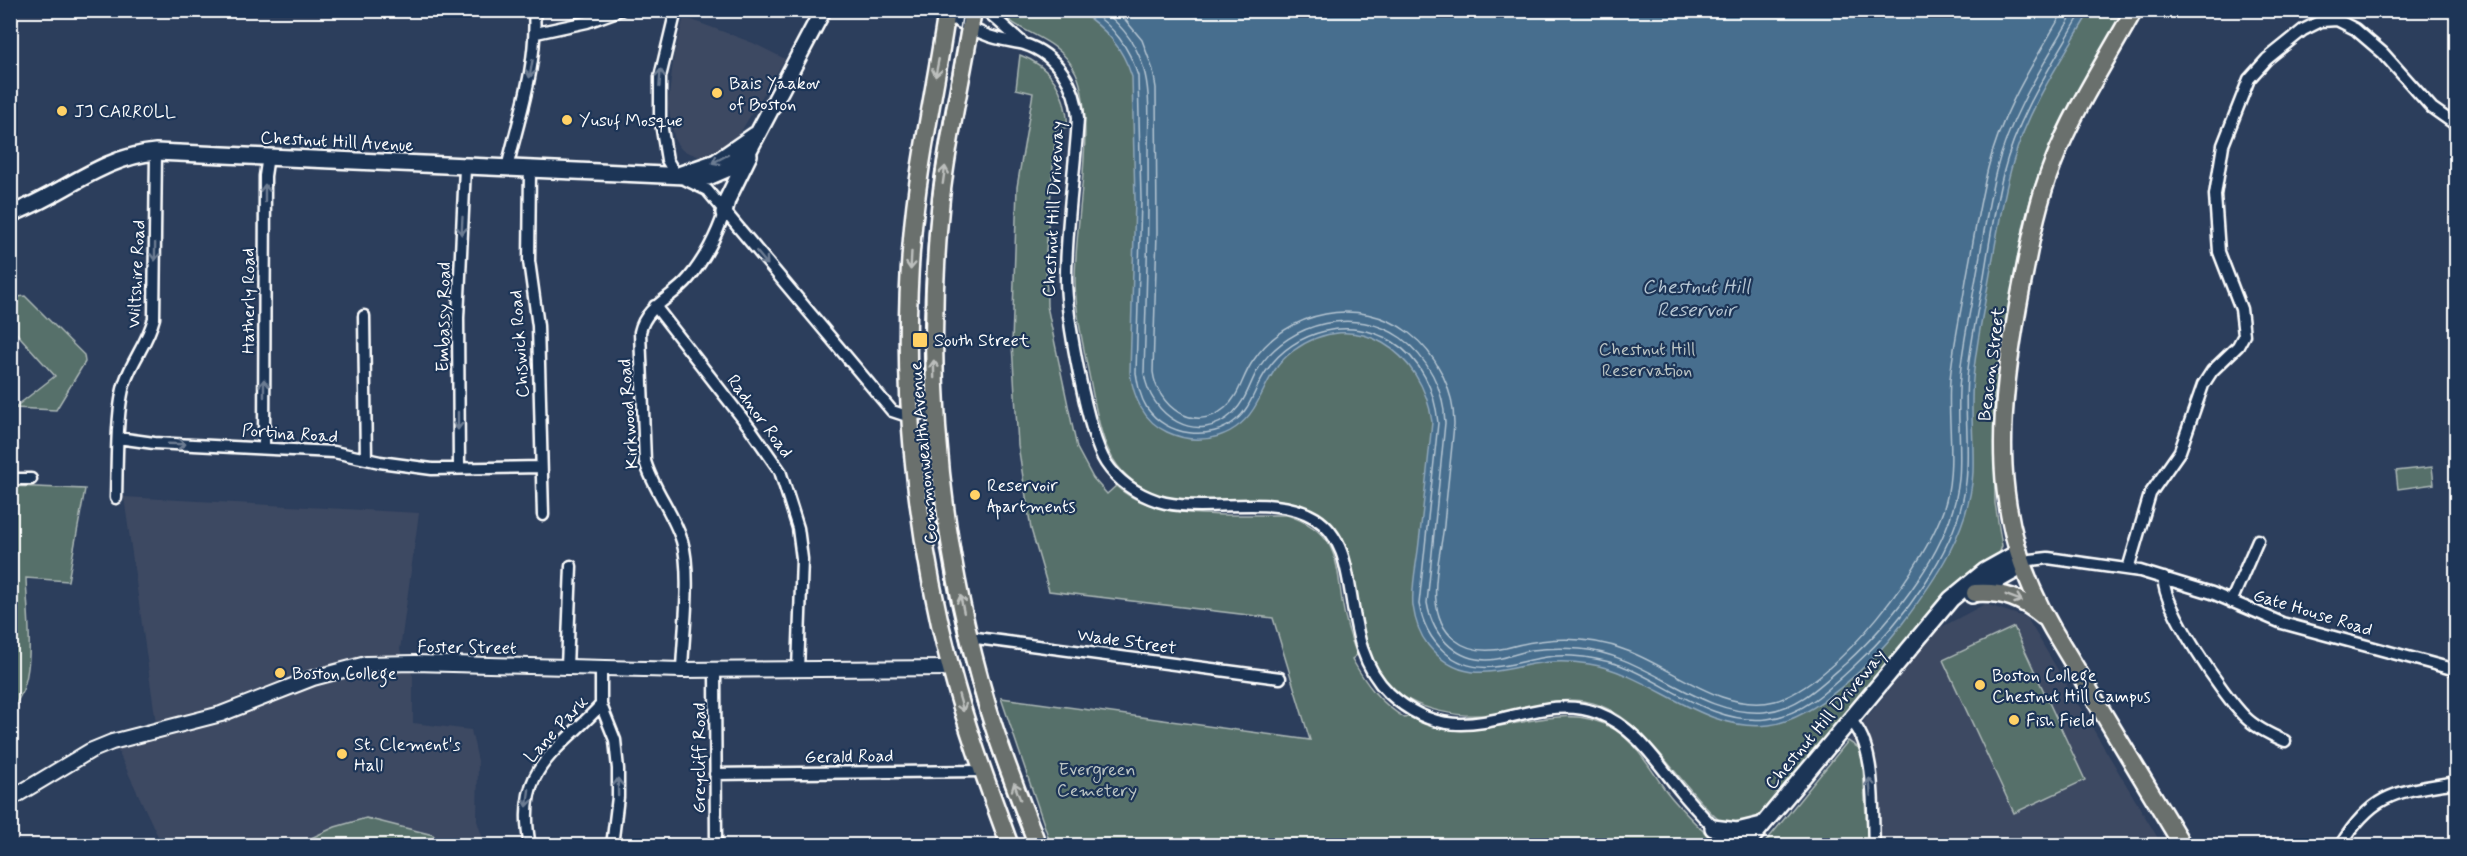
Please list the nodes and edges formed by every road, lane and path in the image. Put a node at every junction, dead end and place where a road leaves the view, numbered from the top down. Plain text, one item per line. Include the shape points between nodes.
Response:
1 (534, 10) edge
2 (620, 10) edge
3 (676, 10) edge
4 (823, 10) edge
5 (986, 10) edge
6 (2134, 10) edge
7 (947, 13) edge
8 (2340, 15) edge
9 (971, 19) edge
10 (536, 33) junction
11 (1024, 44) junction
12 (2457, 125) edge
13 (756, 139) junction
14 (156, 152) junction
15 (268, 156) junction
16 (465, 168) junction
17 (507, 168) junction
18 (530, 170) junction
19 (676, 176) junction
20 (724, 213) junction
21 (10, 214) edge
22 (655, 306) junction
23 (364, 315) dead end
24 (936, 412) junction
25 (910, 415) junction
26 (118, 438) junction
27 (264, 447) junction
28 (366, 459) junction
29 (459, 467) junction
30 (541, 467) junction
31 (10, 478) edge
32 (31, 479) dead end
33 (116, 498) dead end
34 (543, 515) dead end
35 (2258, 540) dead end
36 (2021, 560) junction
37 (571, 566) dead end
38 (2128, 569) junction
39 (2164, 578) junction
40 (1975, 593) junction
41 (2230, 602) junction
42 (1936, 616) junction
43 (2047, 620) junction
44 (969, 637) junction
45 (567, 667) junction
46 (601, 668) junction
47 (951, 668) junction
48 (682, 670) junction
49 (715, 670) junction
50 (798, 670) junction
51 (2457, 670) edge
52 (1280, 678) dead end
53 (601, 705) junction
54 (1850, 720) junction
55 (2285, 741) dead end
56 (983, 771) junction
57 (715, 774) junction
58 (2457, 782) edge
59 (10, 799) edge
60 (1026, 814) junction
61 (1002, 823) junction
62 (1762, 825) junction
63 (1713, 828) junction
64 (2178, 843) edge
65 (530, 846) edge
66 (612, 846) edge
67 (716, 846) edge
68 (1011, 846) edge
69 (1038, 846) edge
70 (1732, 846) edge
71 (1745, 846) edge
72 (1874, 846) edge
73 (2340, 846) edge

1 - 10 street
2 - 10 street
19 -> 3 street via 667,160 659,95 663,57
4 - 13 main road, Chestnut Hill Avenue
5 - 11 street, Chestnut Hill Driveway
6 - 36 main road, Beacon Street via 2066,133 2033,227 2008,361 2002,417 2005,487
7 - 9 street, Chestnut Hill Driveway
7 -> 25 main road, Commonwealth Avenue via 914,222 908,317
8 - 12 street via 2383,53 2441,116
8 - 38 street via 2312,25 2267,58 2249,79 2229,126 2217,180 2216,227 2223,265 2244,319 2244,335 2203,385 2180,451 2150,494
9 - 11 street, Chestnut Hill Driveway via 999,40
24 -> 9 main road, Commonwealth Avenue via 934,310 941,197
10 -> 17 street
11 - 63 street, Chestnut Hill Driveway via 1054,62 1075,96 1078,118 1067,294 1094,434 1100,453 1116,476 1134,490 1168,503 1291,508 1316,519 1332,532 1342,550 1362,653 1376,678 1397,700 1426,717 1460,725 1564,708 1598,713 1639,739
13 - 19 main road, Chestnut Hill Avenue via 736,165 715,175
13 - 20 main road
14 - 15 main road, Chestnut Hill Avenue
14 - 21 main road, Chestnut Hill Avenue via 111,162
14 -> 26 street, Wiltshire Road via 154,318 149,337 125,383
15 - 16 main road, Chestnut Hill Avenue
27 -> 15 street, Hatherly Road
16 - 17 main road, Chestnut Hill Avenue
16 -> 29 street, Embassy Road via 458,318
17 - 18 main road, Chestnut Hill Avenue
18 - 19 main road, Chestnut Hill Avenue
18 - 30 street, Chiswick Road via 529,261 538,326
19 - 20 street via 706,190
20 - 22 street, Kirkwood Road via 689,277
20 -> 25 street via 887,406 899,414
22 - 48 street, Kirkwood Road via 645,318 640,339 645,461 683,543 686,569
22 - 50 street, Radnor Road via 750,428 783,479 798,528 802,559
23 - 28 street
24 - 25 street
44 -> 24 main road, Commonwealth Avenue via 947,526
25 - 47 main road, Commonwealth Avenue via 926,551
26 -> 27 street, Portina Road
26 - 33 street, Wiltshire Road
27 - 28 street, Portina Road via 334,452
28 - 29 street, Portina Road via 432,469
29 - 30 street, Portina Road
30 - 34 street, Chiswick Road
31 - 32 street
35 - 41 street
36 - 38 street, Gate House Road via 2048,558
36 - 40 main road, Chestnut Hill Driveway
36 - 42 main road, Chestnut Hill Driveway via 1972,580
36 - 43 main road, Beacon Street
37 - 45 street
38 - 39 street, Gate House Road
39 - 41 street, Gate House Road
39 - 55 street via 2168,602 2231,701 2253,724
40 - 42 main road, Chestnut Hill Driveway
40 -> 43 main road via 2012,596
41 - 51 street, Gate House Road via 2282,623
42 - 54 main road, Chestnut Hill Driveway
43 - 64 main road, Beacon Street
44 - 52 street, Wade Street
60 -> 44 main road, Commonwealth Avenue via 999,742
45 - 46 street, Foster Street
45 - 59 street, Foster Street via 366,664 312,678 221,714 112,742
46 - 48 street, Foster Street
46 - 53 street, Lane Park
47 - 50 street, Foster Street
47 -> 56 main road, Commonwealth Avenue
48 - 49 street, Foster Street
49 - 50 street, Foster Street
49 - 57 street, Greycliff Road
53 -> 65 street, Lane Park via 555,749 532,778 526,798
66 -> 53 street, Lane Park via 618,769 615,740
54 - 62 main road, Chestnut Hill Driveway
72 -> 54 street via 1868,752 1861,732
56 - 57 street, Gerald Road
56 - 61 main road, Commonwealth Avenue
57 - 67 street, Greycliff Road
58 - 73 street via 2386,797 2359,817
60 - 61 main road
60 - 69 main road, Commonwealth Avenue
61 - 68 main road, Commonwealth Avenue
62 - 63 main road via 1737,831
62 - 71 main road, Chestnut Hill Driveway
63 - 70 street, Chestnut Hill Driveway

